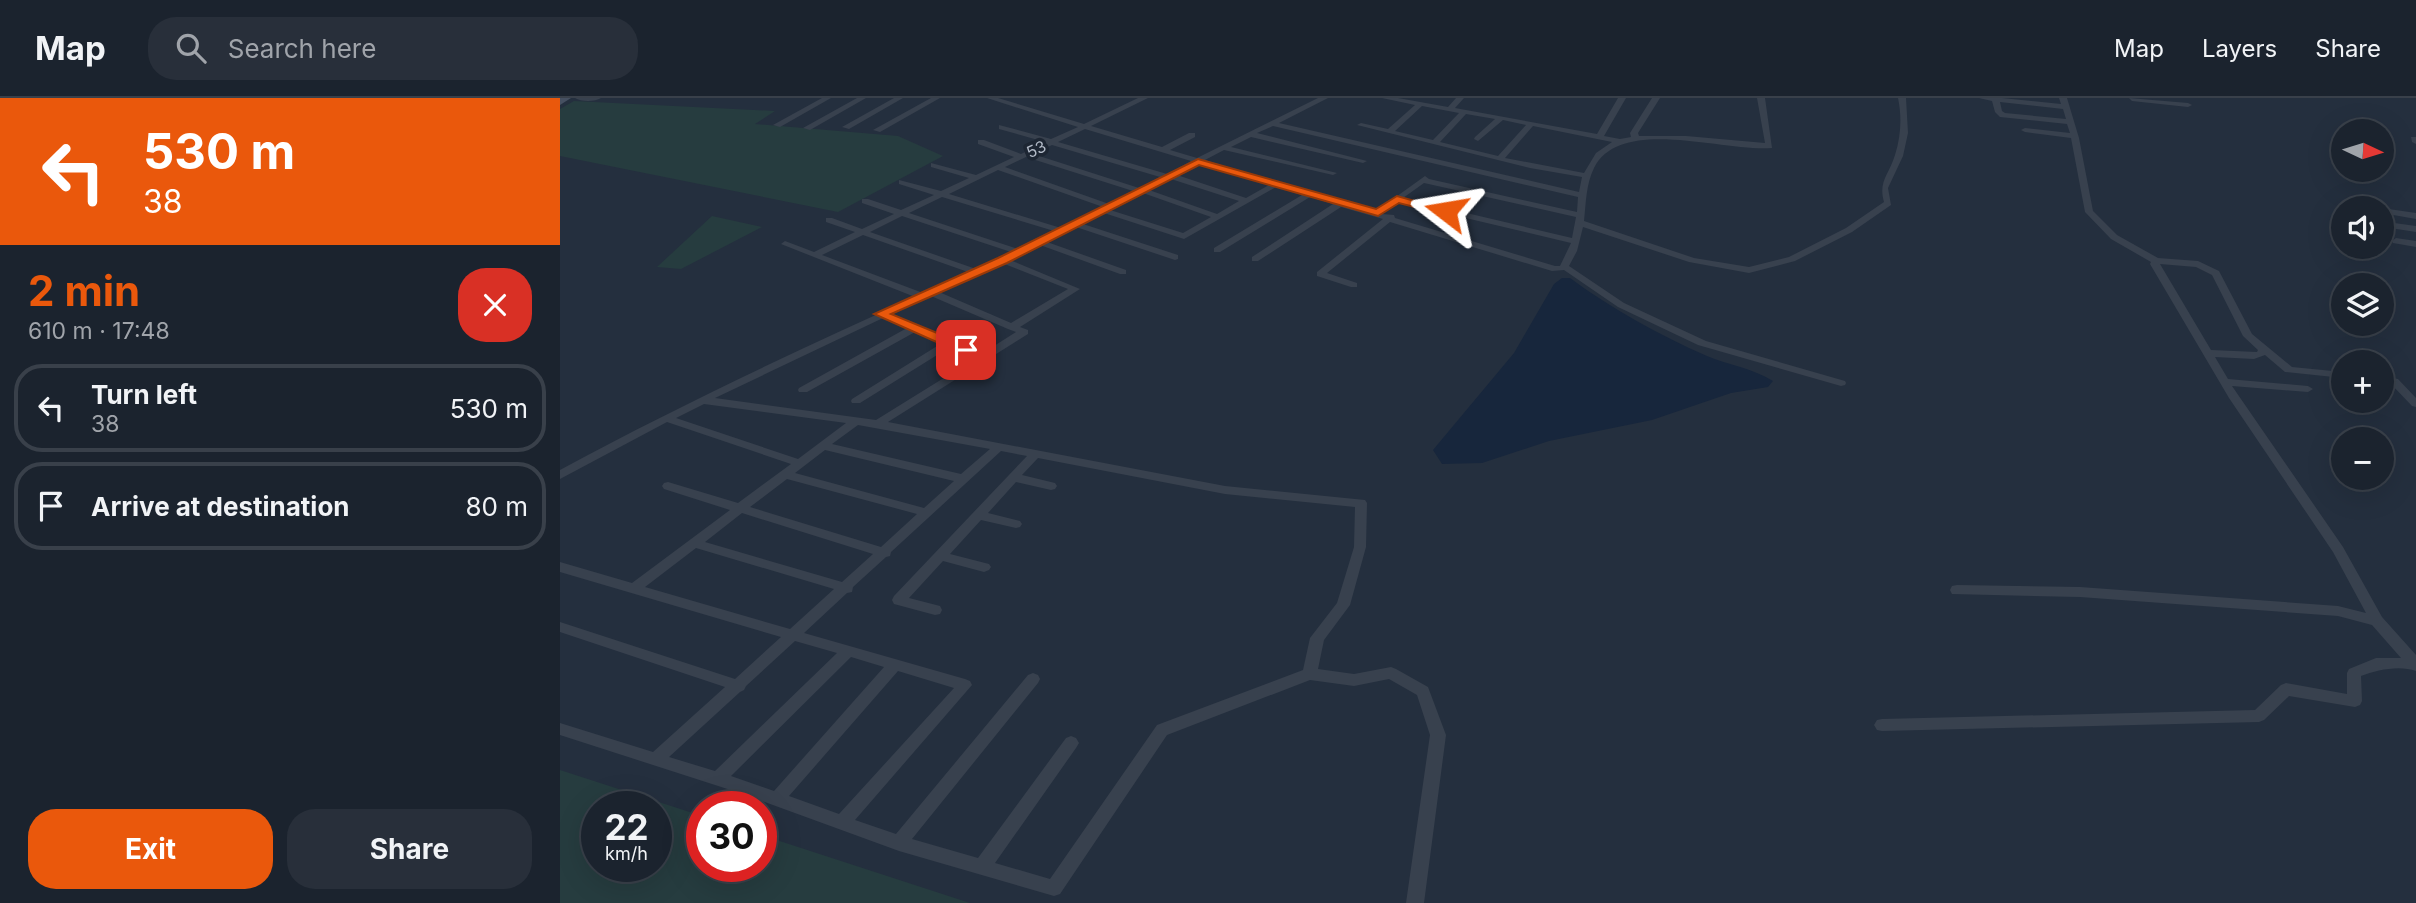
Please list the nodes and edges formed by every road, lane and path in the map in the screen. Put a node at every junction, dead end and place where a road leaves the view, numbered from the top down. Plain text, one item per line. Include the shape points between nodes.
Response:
1 (566, 98) edge
2 (579, 98) edge
3 (597, 98) edge
4 (826, 98) edge
5 (862, 98) edge
6 (899, 98) edge
7 (936, 98) edge
8 (991, 98) edge
9 (1144, 98) edge
10 (1324, 98) edge
11 (1386, 98) edge
12 (1460, 98) edge
13 (1622, 98) edge
14 (1656, 98) edge
15 (1761, 98) edge
16 (1902, 98) edge
17 (1983, 98) edge
18 (1996, 99) edge
19 (2132, 99) edge
20 (2142, 99) edge
21 (560, 102) edge
22 (2064, 102) edge
23 (853, 103) junction
24 (1420, 104) junction
25 (2188, 105) dead end
26 (881, 106) junction
27 (1450, 109) junction
28 (912, 111) junction
29 (1464, 112) junction
30 (1501, 118) junction
31 (2070, 122) junction
32 (1271, 123) junction
33 (1532, 123) junction
34 (777, 125) dead end
35 (1087, 125) junction
36 (1361, 125) dead end
37 (846, 127) dead end
38 (1002, 127) dead end
39 (807, 128) dead end
40 (2025, 130) dead end
41 (877, 131) dead end
42 (1391, 131) junction
43 (1250, 134) junction
44 (1192, 135) dead end
45 (1600, 136) junction
46 (2074, 136) junction
47 (1478, 139) dead end
48 (1636, 140) junction
49 (981, 142) dead end
50 (1051, 142) junction
51 (1435, 142) junction
52 (1622, 142) junction
53 (1225, 148) junction
54 (1163, 150) junction
55 (1022, 155) junction
56 (1500, 158) junction
57 (1363, 161) dead end
58 (1198, 162) junction
59 (934, 165) dead end
60 (996, 167) junction
61 (1333, 173) dead end
62 (1584, 175) junction
63 (975, 177) junction
64 (1169, 177) junction
65 (1424, 179) joint
66 (902, 182) dead end
67 (1276, 184) junction
68 (1141, 191) junction
69 (940, 194) junction
70 (1310, 194) junction
71 (1582, 197) junction
72 (1397, 199) junction
73 (865, 201) dead end
74 (1247, 201) junction
75 (1341, 202) junction
76 (1106, 209) junction
77 (902, 213) junction
78 (1378, 213) junction
79 (2394, 213) edge
80 (2416, 216) edge
81 (1219, 217) junction
82 (1391, 217) junction
83 (1579, 218) junction
84 (829, 220) dead end
85 (1075, 224) junction
86 (2394, 226) edge
87 (2416, 229) edge
88 (1062, 231) junction
89 (862, 232) junction
90 (2396, 241) dead end
91 (1039, 242) junction
92 (1574, 242) junction
93 (785, 244) dead end
94 (2416, 244) edge
95 (1217, 250) dead end
96 (1018, 252) junction
97 (816, 254) junction
98 (1175, 257) dead end
99 (1255, 259) dead end
100 (1002, 260) junction
101 (2156, 261) junction
102 (1560, 268) junction
103 (977, 272) junction
104 (1123, 272) dead end
105 (1354, 285) dead end
106 (926, 294) junction
107 (881, 314) junction
108 (1012, 327) junction
109 (915, 328) junction
110 (949, 343) junction
111 (2264, 348) junction
112 (2207, 353) junction
113 (983, 357) junction
114 (2331, 374) edge
115 (2225, 382) junction
116 (2394, 382) edge
117 (1841, 383) dead end
118 (2401, 388) junction
119 (2308, 389) dead end
120 (803, 390) dead end
121 (2416, 390) edge
122 (702, 400) junction
123 (856, 401) dead end
124 (2416, 404) edge
125 (666, 418) junction
126 (856, 421) junction
127 (878, 424) junction
128 (823, 446) junction
129 (1000, 446) junction
130 (1036, 453) junction
131 (799, 463) junction
132 (785, 474) junction
133 (560, 475) edge
134 (1014, 477) junction
135 (964, 480) junction
136 (668, 486) dead end
137 (1051, 486) dead end
138 (739, 508) junction
139 (928, 513) junction
140 (979, 515) junction
141 (1016, 524) dead end
142 (694, 543) junction
143 (885, 553) junction
144 (941, 556) junction
145 (560, 567) edge
146 (984, 567) dead end
147 (847, 588) junction
148 (633, 589) junction
149 (1957, 590) dead end
150 (935, 610) dead end
151 (2377, 621) junction
152 (560, 627) edge
153 (794, 637) junction
154 (848, 651) junction
155 (896, 664) junction
156 (2414, 664) edge
157 (1310, 674) junction
158 (1033, 680) dead end
159 (739, 686) junction
160 (1882, 725) dead end
161 (560, 730) edge
162 (1071, 743) dead end
163 (656, 759) junction
164 (717, 779) junction
165 (753, 791) edge
166 (777, 799) joint
167 (842, 824) junction
168 (899, 843) junction
169 (983, 865) junction
170 (1415, 903) edge

1 - 21 street
2 - 3 street
4 - 23 street
4 - 34 street
5 - 23 street
6 - 26 street
7 - 28 street
8 - 35 street
9 - 35 street, 53
10 - 32 street
11 - 24 street
12 - 27 street
13 - 45 street
14 - 48 street via 1634,133
15 - 48 street via 1769,146 1670,138
16 - 83 street via 1906,113 1903,141 1884,188 1888,203 1849,230 1792,259 1749,270 1692,260
17 - 18 street
18 - 22 street
18 - 31 street via 2003,115
19 - 20 street
20 - 25 street
22 - 31 street
23 - 26 street
23 - 39 street
24 - 27 street
24 - 42 street
26 - 28 street
26 - 37 street
27 - 29 street
28 - 41 street
29 - 30 street
29 - 51 street
30 - 33 street
30 - 47 street
31 - 46 street
32 - 43 street
32 - 71 street
33 - 45 street
33 - 56 street
35 - 50 street, 53
35 - 54 street
36 - 42 street
38 - 50 street
40 - 46 street
42 - 51 street
43 - 53 street
43 - 57 street
44 - 54 street
45 - 52 street
46 - 101 street via 2089,212 2114,237
48 - 52 street
49 - 55 street
50 - 55 street, 53
50 - 64 street
51 - 56 street
52 - 62 street via 1599,155
53 - 58 street
53 - 61 street
54 - 58 street
55 - 60 street, 53
55 - 68 street
56 - 62 street
58 - 64 street
58 - 67 street
59 - 63 street
60 - 63 street, 53
60 - 76 street
62 - 71 street
63 - 69 street, 53
64 - 68 street
64 - 74 street
65 - 72 street
65 - 83 street
66 - 69 street
67 - 70 street
67 - 74 street
68 - 76 street
68 - 81 street
69 - 77 street, 53
69 - 88 street
70 - 75 street
70 - 95 street
71 - 83 street
72 - 78 street
72 - 92 street
73 - 77 street
74 - 81 street
75 - 78 street
75 - 99 street
76 - 81 street via 1184,236
76 - 85 street
77 - 89 street, 53
77 - 96 street
78 - 82 street
79 - 80 street
82 - 102 street
82 - 105 street via 1320,274
83 - 92 street
84 - 89 street
85 - 88 street
85 - 98 street
86 - 87 street
88 - 91 street
89 - 97 street, 53
89 - 103 street
90 - 94 street
91 - 96 street
91 - 104 street
92 - 102 street
93 - 97 street
96 - 100 street
97 - 106 street
100 - 103 street
100 - 108 street via 1075,289
101 - 111 street via 2198,264 2216,273 2248,336
101 - 112 street
102 - 117 street via 1621,305 1702,344
103 - 106 street
106 - 107 street
106 - 108 street
107 - 109 street
107 - 122 street
108 - 113 street via 1024,332
109 - 110 street
109 - 120 street
110 - 113 street
110 - 123 street
111 - 112 street via 2254,356
111 - 114 street via 2289,370
112 - 115 street
113 - 127 street
115 - 119 street
115 - 151 street via 2338,550
116 - 118 street
118 - 121 street
118 - 124 street
122 - 125 street
122 - 126 street
125 - 131 street
125 - 133 street
126 - 127 street
126 - 128 street
127 - 129 street
128 - 131 street
128 - 135 street
129 - 130 street
129 - 135 street
130 - 134 street
130 - 157 street via 1225,489 1361,503 1360,547 1343,605 1317,638
131 - 132 street
132 - 138 street
132 - 139 street
134 - 137 street
134 - 140 street
135 - 139 street
136 - 138 street
138 - 142 street
138 - 143 street
139 - 143 street
140 - 141 street
140 - 144 street
142 - 147 street
142 - 148 street
143 - 147 street
144 - 146 street
144 - 150 street via 899,600
145 - 148 street
147 - 153 street
148 - 153 street
149 - 151 street via 2080,592 2311,609
151 - 156 street
152 - 159 street
153 - 154 street
153 - 159 street
154 - 155 street
154 - 164 street
155 - 166 street
155 - 167 street via 965,685
156 - 160 street via 2376,664 2354,673 2355,702 2286,689 2259,716
157 - 169 street via 1162,730 1054,888
157 - 170 street via 1354,680 1391,673 1423,691 1438,735
158 - 168 street
159 - 163 street
161 - 163 street
162 - 169 street
163 - 164 street
164 - 165 street
166 - 167 street
167 - 168 street
168 - 169 street

